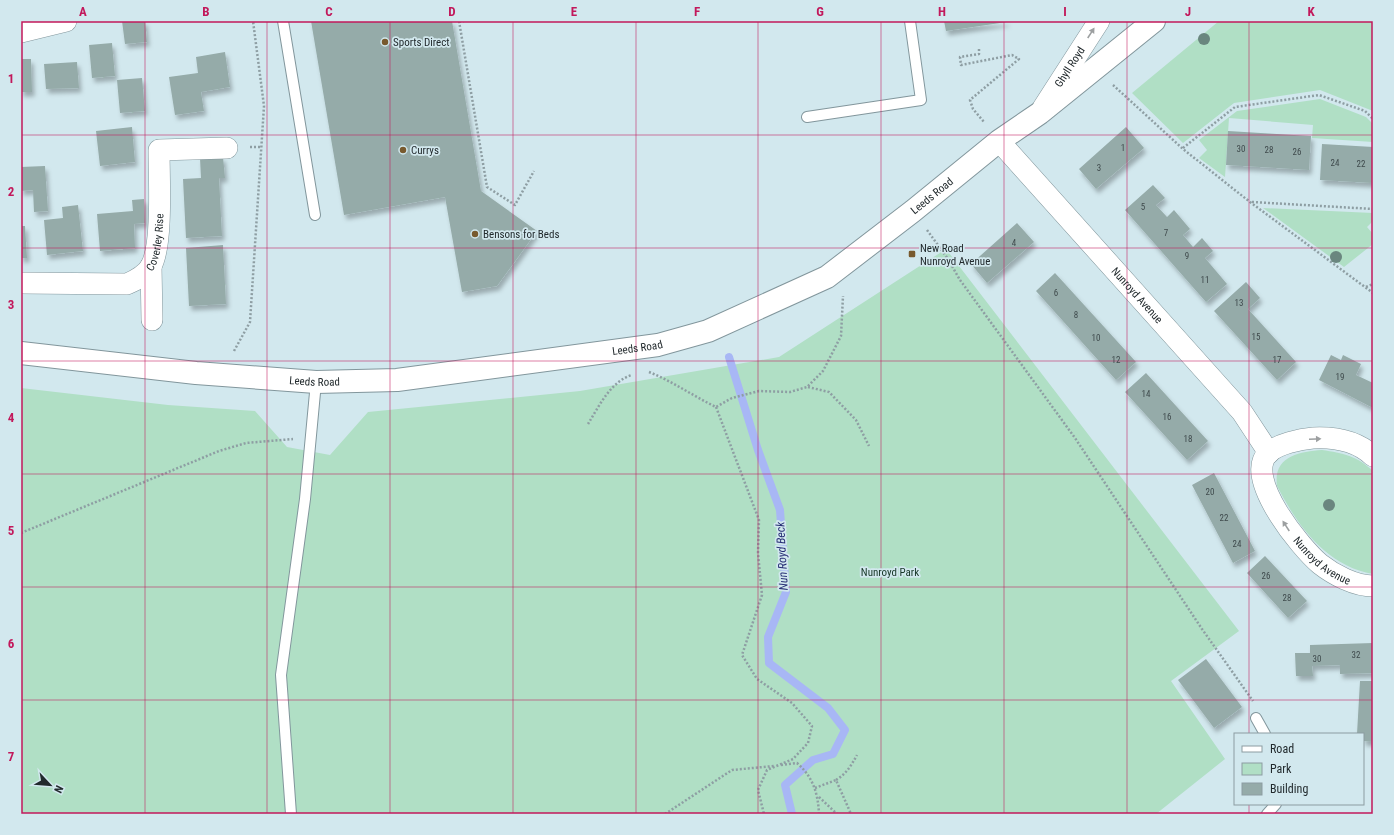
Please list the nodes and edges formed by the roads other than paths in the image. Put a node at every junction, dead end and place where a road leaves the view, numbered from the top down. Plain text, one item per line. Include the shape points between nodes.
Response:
1 (66, 21) edge
2 (283, 21) edge
3 (910, 21) edge
4 (1099, 21) edge
5 (1154, 21) edge
6 (21, 32) edge
7 (1040, 113) junction
8 (807, 117) dead end
9 (1000, 141) junction
10 (227, 148) dead end
11 (315, 215) dead end
12 (151, 266) junction
13 (21, 283) edge
14 (152, 320) dead end
15 (21, 353) edge
16 (316, 382) junction
17 (1269, 453) junction
18 (1373, 456) edge
19 (1373, 586) edge
20 (1256, 718) road end
21 (1264, 733) edge
22 (1275, 805) edge
23 (291, 814) edge
24 (1267, 814) edge

1 - 6 street
2 - 11 lane
3 - 8 lane via 921,100
7 -> 4 street, Ghyll Royd
5 - 7 main road, Leeds Road
7 - 9 main road, Leeds Road
9 - 16 main road, Leeds Road via 827,277 708,331 658,344 397,380
9 - 17 street, Nunroyd Avenue via 1242,412
10 - 12 street, Coverley Rise via 159,150 157,248
12 - 13 street, Coverley Rise via 140,278 127,284
12 - 14 street
15 - 16 main road, Leeds Road via 221,375
16 - 23 lane via 281,675
17 -> 18 street via 1296,439 1320,438 1355,444
19 -> 17 street, Nunroyd Avenue via 1338,575 1306,552 1291,534 1266,488 1262,471 1264,460
20 - 21 lane
22 - 24 lane

